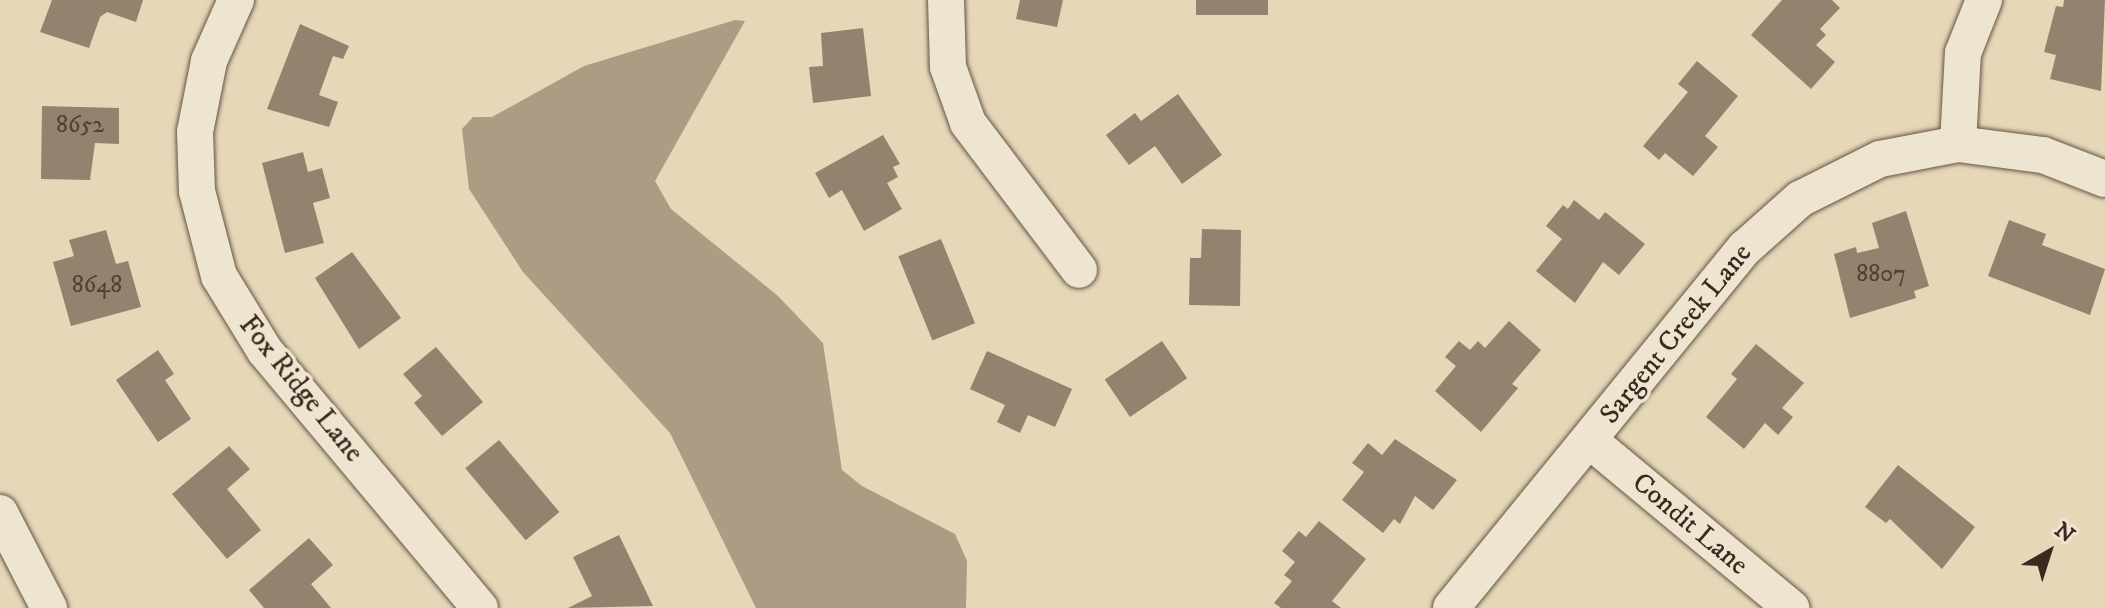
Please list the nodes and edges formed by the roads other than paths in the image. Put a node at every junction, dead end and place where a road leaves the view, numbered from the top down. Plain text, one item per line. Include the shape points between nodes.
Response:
1 (236, 0) edge
2 (946, 0) edge
3 (1984, 0) edge
4 (1958, 144) junction
5 (2105, 179) edge
6 (1079, 270) dead end
7 (1589, 440) junction
8 (0, 513) edge
9 (49, 608) edge
10 (480, 608) edge
11 (1451, 608) edge
12 (1791, 608) edge

1 - 10 street, Fox Ridge Lane via 209,61 195,132 197,191 219,276 265,351
2 - 6 street via 948,67 968,123
3 - 4 street via 1963,53
4 - 5 street, Sargent Creek Lane via 2043,155
4 - 7 street, Sargent Creek Lane via 1893,155 1852,170 1777,217 1745,248
7 - 11 street, Sargent Creek Lane
7 - 12 street, Condit Lane
8 - 9 street

